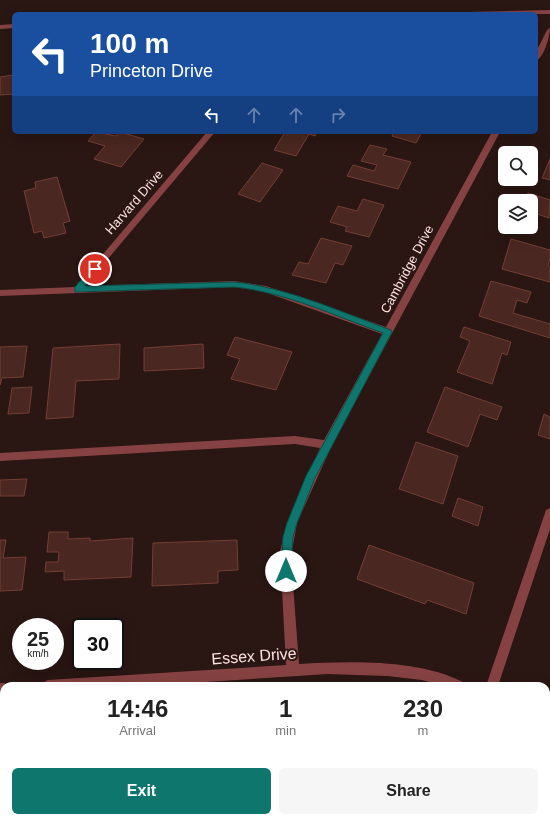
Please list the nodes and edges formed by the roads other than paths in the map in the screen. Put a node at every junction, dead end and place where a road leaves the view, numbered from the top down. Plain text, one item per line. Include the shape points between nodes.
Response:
1 (538, 12) edge
2 (550, 12) edge
3 (12, 26) edge
4 (0, 27) edge
5 (550, 30) edge
6 (538, 55) edge
7 (209, 134) edge
8 (495, 134) edge
9 (78, 289) junction
10 (0, 293) edge
11 (388, 332) junction
12 (327, 445) junction
13 (0, 457) edge
14 (550, 512) edge
15 (293, 671) junction
16 (113, 682) edge
17 (451, 682) edge
18 (493, 682) edge

1 - 2 street
3 - 4 street
5 - 6 street
7 - 9 street, Harvard Drive
8 - 11 street, Cambridge Drive
9 - 10 street
9 - 11 street via 234,284 251,286
11 - 12 street, Cambridge Drive
12 - 13 street via 295,440
12 - 15 street, Cambridge Drive via 311,476 288,537 286,571
14 - 18 street
15 - 16 street, Essex Drive
15 - 17 street, Essex Drive via 328,668 387,670 422,674

